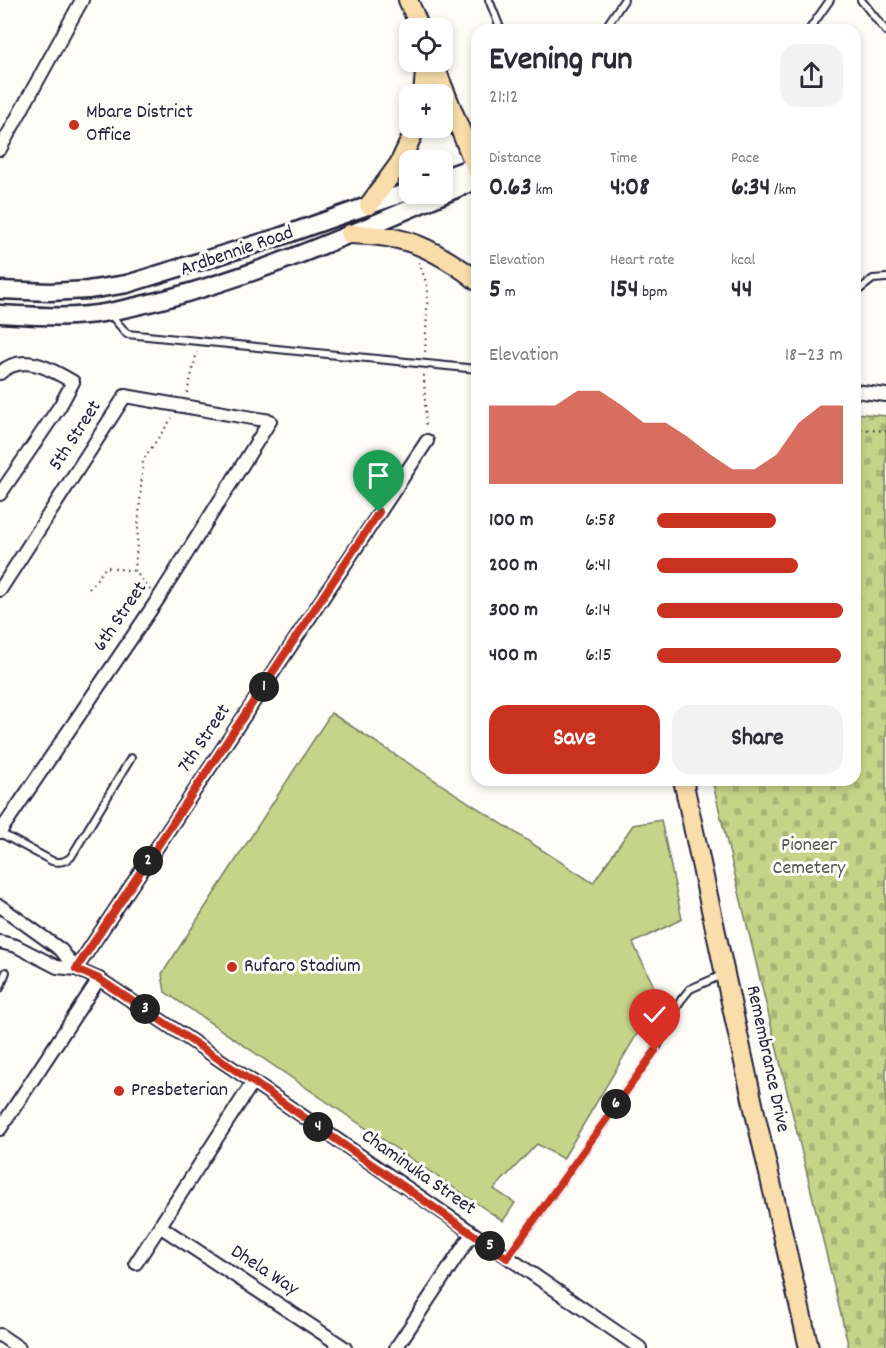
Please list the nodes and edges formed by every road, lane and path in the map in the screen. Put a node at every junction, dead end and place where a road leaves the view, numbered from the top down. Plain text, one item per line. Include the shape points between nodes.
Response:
1 (82, 0) edge
2 (408, 0) edge
3 (489, 0) edge
4 (624, 0) edge
5 (830, 0) edge
6 (861, 0) edge
7 (416, 18) edge
8 (499, 24) edge
9 (608, 24) edge
10 (813, 24) edge
11 (886, 31) edge
12 (437, 72) edge
13 (411, 138) edge
14 (0, 149) edge
15 (471, 156) edge
16 (471, 172) edge
17 (471, 174) edge
18 (453, 176) edge
19 (399, 194) edge
20 (369, 206) junction
21 (351, 234) junction
22 (413, 243) junction
23 (471, 276) edge
24 (886, 278) edge
25 (861, 288) edge
26 (0, 290) edge
27 (108, 312) junction
28 (0, 314) edge
29 (200, 340) junction
30 (424, 362) junction
31 (471, 368) edge
32 (0, 373) edge
33 (861, 392) edge
34 (886, 395) edge
35 (181, 406) junction
36 (270, 421) joint
37 (861, 429) edge
38 (886, 431) edge
39 (427, 441) joint
40 (0, 494) edge
41 (135, 571) junction
42 (89, 589) dead end
43 (0, 590) edge
44 (158, 599) junction
45 (131, 758) dead end
46 (684, 786) edge
47 (0, 832) edge
48 (0, 906) edge
49 (0, 942) edge
50 (76, 969) junction
51 (6, 972) dead end
52 (725, 974) junction
53 (99, 979) junction
54 (0, 988) edge
55 (253, 1082) junction
56 (0, 1129) edge
57 (161, 1227) junction
58 (472, 1234) junction
59 (507, 1258) junction
60 (136, 1263) dead end
61 (0, 1335) edge
62 (806, 1344) edge
63 (19, 1348) edge
64 (345, 1348) edge
65 (396, 1348) edge
66 (640, 1348) edge

1 - 14 street
2 - 7 main road
3 - 8 lane
4 - 9 lane
5 - 10 lane
6 - 11 lane
12 - 15 main road
13 - 20 main road via 399,164
16 - 18 main road
17 - 21 main road, Ardbennie Road
19 - 20 main road, Ardbennie Road
20 - 26 main road, Ardbennie Road via 127,284 50,292
21 - 22 main road
21 - 27 main road, Ardbennie Road via 189,292
22 - 23 main road
22 - 30 path via 428,288
24 - 25 lane via 873,279
27 - 28 main road, Ardbennie Road via 58,317
27 - 29 lane via 127,334
29 - 30 lane
29 - 35 path
30 - 31 lane
30 - 39 path
32 - 40 street via 20,363 44,366 73,382
33 - 34 street
35 - 36 street, 5th Street
35 - 41 path via 143,460
35 - 43 street, 5th Street via 125,396
36 - 44 street, 6th Street
37 - 38 path
39 - 50 street, 7th Street
41 - 42 path via 106,567
41 - 44 path
44 - 47 street, 6th Street
45 - 47 lane via 66,861 52,861
46 - 52 main road, Remembrance Drive
48 - 50 street, Chaminuka Street via 61,950
49 - 50 street via 16,946 57,968
50 - 53 street, Chaminuka Street
51 - 54 lane
52 - 59 lane via 690,989 681,1000 655,1051
52 - 62 main road, Remembrance Drive
53 - 55 street, Chaminuka Street
53 - 56 street
55 - 57 street
55 - 58 street, Chaminuka Street
57 - 60 street
57 - 64 street, Dhela Way
58 - 59 street, Chaminuka Street
58 - 65 street
59 - 66 street, Chaminuka Street
61 - 63 street

